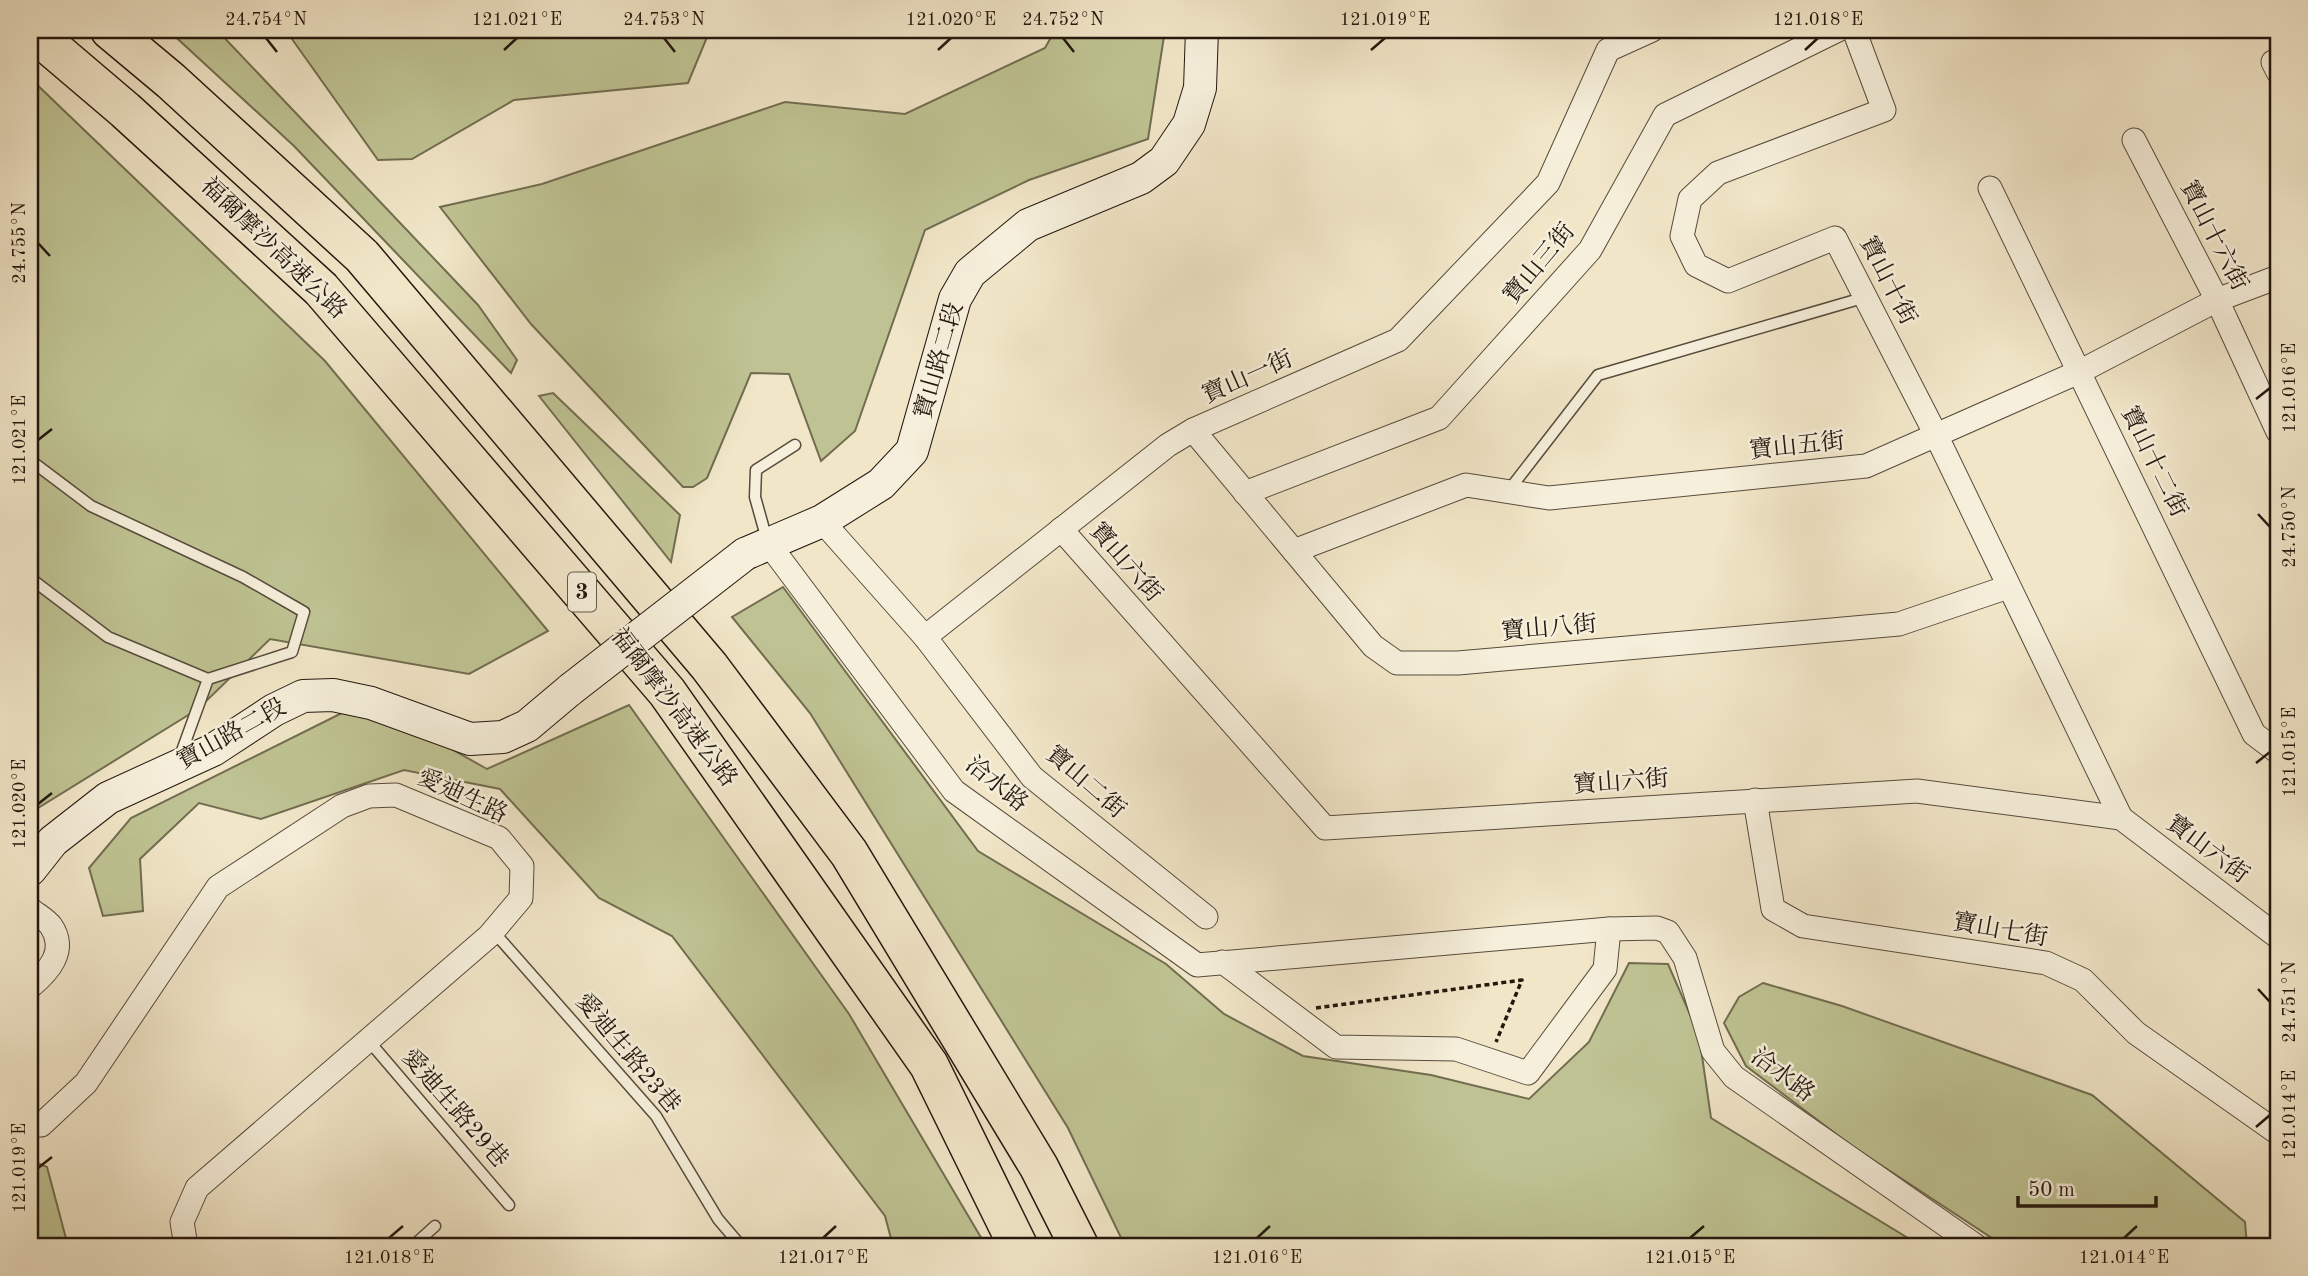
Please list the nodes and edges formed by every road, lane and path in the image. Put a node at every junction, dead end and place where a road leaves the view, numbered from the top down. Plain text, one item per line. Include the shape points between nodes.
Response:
1 (31, 30) edge
2 (110, 30) edge
3 (1202, 30) edge
4 (1652, 30) edge
5 (1838, 30) edge
6 (1854, 30) edge
7 (2134, 140) dead end
8 (1990, 188) dead end
9 (2278, 277) edge
10 (1866, 297) junction
11 (2217, 300) junction
12 (2081, 371) junction
13 (1193, 430) junction
14 (2278, 432) edge
15 (1936, 435) junction
16 (795, 445) dead end
17 (30, 460) edge
18 (1509, 490) junction
19 (1245, 493) junction
20 (822, 521) junction
21 (1060, 529) junction
22 (757, 548) junction
23 (1294, 551) junction
24 (30, 578) edge
25 (2008, 587) junction
26 (925, 637) junction
27 (208, 679) junction
28 (2278, 752) edge
29 (177, 767) junction
30 (1755, 800) junction
31 (2122, 818) junction
32 (30, 870) edge
33 (30, 909) edge
34 (1206, 916) dead end
35 (1609, 929) junction
36 (493, 930) junction
37 (2278, 937) edge
38 (1223, 962) junction
39 (30, 986) edge
40 (1289, 1011) junction
41 (368, 1041) junction
42 (1489, 1060) junction
43 (30, 1125) edge
44 (2278, 1133) edge
45 (509, 1205) dead end
46 (435, 1226) dead end
47 (186, 1246) edge
48 (413, 1246) edge
49 (741, 1246) edge
50 (1018, 1246) edge
51 (1079, 1246) edge
52 (1976, 1246) edge

1 - 50 highway, 福爾摩沙高速公路 / 3 via 321,289 667,692 929,1065
2 - 51 highway, 福爾摩沙高速公路 / 3 via 362,257 709,666 849,853 1039,1167
3 - 20 street, 寶山路二段 via 1200,88 1189,124 1164,161 1141,178 1028,225 970,273 955,299 912,451 881,484
4 - 13 street, 寶山一街 via 1608,50 1548,183 1398,340
5 - 19 street, 寶山三街 via 1665,115 1590,250 1439,418
6 - 10 street, 寶山十街 via 1884,110 1718,173 1690,199 1682,236 1696,265 1728,281 1835,238
7 - 11 street, 寶山十六街
8 - 12 street, 寶山十二街
9 - 11 street, 寶山五街
10 - 15 street, 寶山十街
10 - 18 lane via 1598,376
11 - 12 street, 寶山五街
11 - 14 street, 寶山十六街
12 - 15 street, 寶山五街
12 - 28 street, 寶山十二街 via 2254,734
13 - 19 street, 寶山八街
13 - 21 street, 寶山一街
15 - 18 street, 寶山五街 via 1866,466 1549,498
15 - 25 street, 寶山十街
16 - 22 lane via 756,470
17 - 27 lane via 91,506 243,577 304,612 292,652
18 - 23 street, 寶山五街 via 1466,485
19 - 23 street, 寶山八街
20 - 22 street, 寶山路二段
20 - 26 street
21 - 26 street, 寶山一街
21 - 30 street, 寶山六街 via 1325,828
22 - 29 street, 寶山路二段, bridge via 527,726 503,737 470,739 371,703 333,695 303,696
22 - 38 street, 洽水路 via 954,792 1197,965
23 - 25 street, 寶山八街 via 1373,646 1396,663 1458,663 1899,624
24 - 27 lane via 108,638
25 - 31 street, 寶山十街
26 - 34 street, 寶山二街 via 1032,777
27 - 29 lane
29 - 32 street, 寶山路二段 via 108,798 76,820
30 - 31 street, 寶山六街 via 1917,791
30 - 44 street, 寶山七街 via 1773,909 1803,926 2046,963 2083,980 2136,1033
31 - 37 street, 寶山六街
33 - 39 street via 52,927 58,950 49,971
35 - 38 street, 洽水路
35 - 42 street via 1605,969 1528,1073
35 - 52 street, 洽水路 via 1668,932 1685,958 1713,1051 1734,1077
36 - 41 street, 愛迪生路
36 - 43 street, 愛迪生路 via 521,898 522,866 499,838 396,795 369,796 342,806 218,887 86,1083 41,1125
36 - 49 lane, 愛迪生路23巷 via 656,1116 718,1219
38 - 40 street
40 - 42 street via 1336,1047 1456,1049
40 - 42 path via 1522,980
41 - 45 lane, 愛迪生路29巷
41 - 47 street, 愛迪生路 via 197,1188 182,1222
46 - 48 lane

